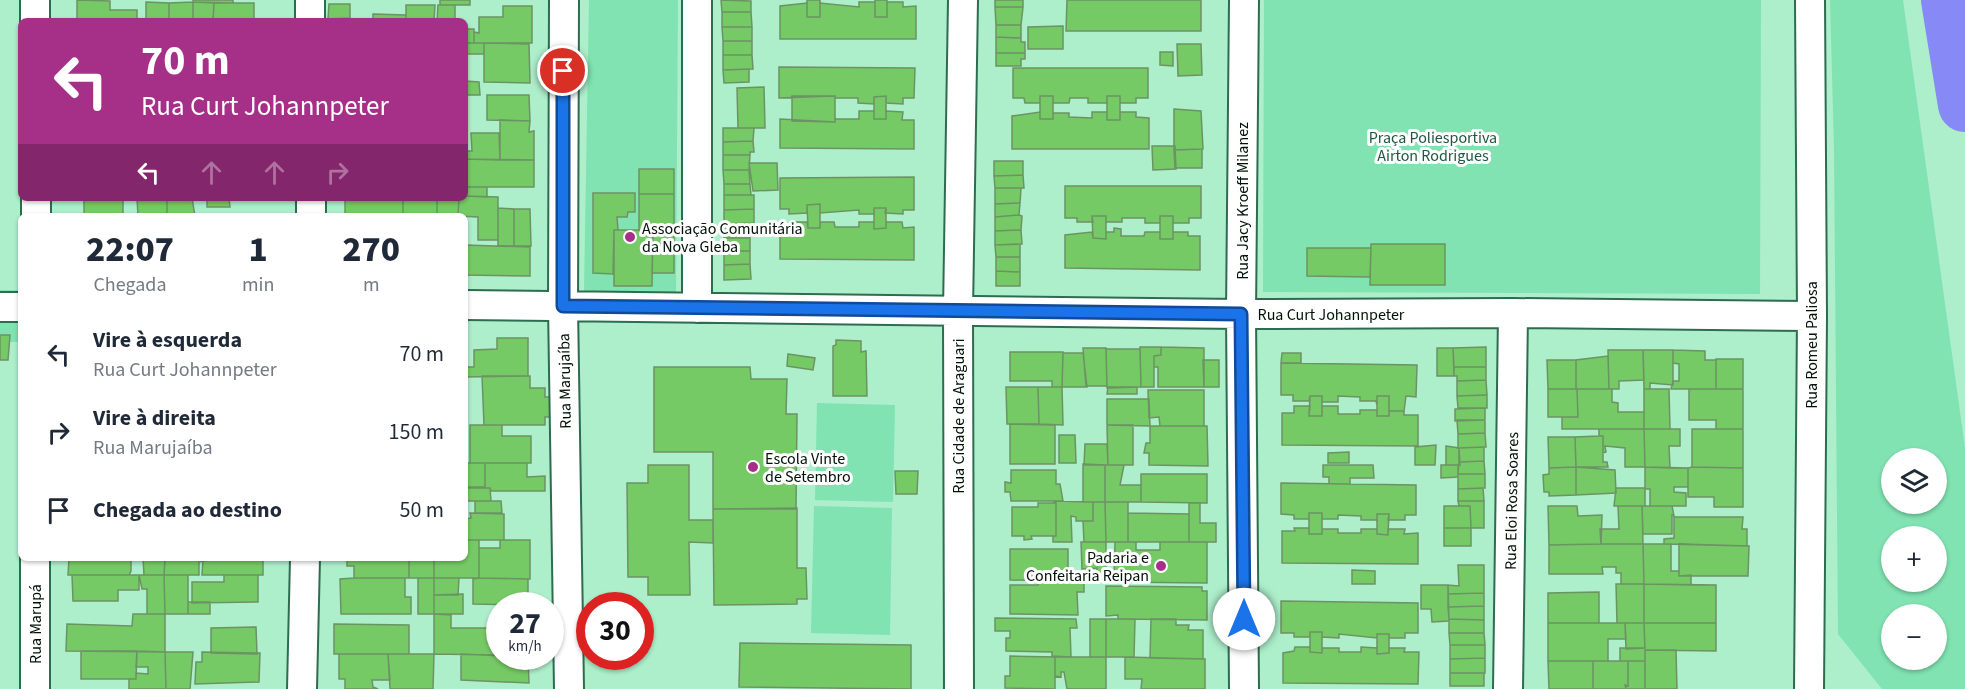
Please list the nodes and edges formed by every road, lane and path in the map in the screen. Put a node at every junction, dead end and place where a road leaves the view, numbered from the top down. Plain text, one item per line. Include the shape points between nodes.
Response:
1 (35, 0) edge
2 (310, 0) edge
3 (564, 0) edge
4 (697, 0) edge
5 (963, 0) edge
6 (1244, 0) edge
7 (1810, 0) edge
8 (35, 18) edge
9 (310, 18) edge
10 (468, 305) edge
11 (563, 306) junction
12 (0, 307) edge
13 (18, 307) edge
14 (697, 308) junction
15 (958, 311) junction
16 (1513, 313) junction
17 (1241, 314) junction
18 (1812, 316) junction
19 (35, 561) edge
20 (305, 561) edge
21 (35, 689) edge
22 (302, 689) edge
23 (569, 689) edge
24 (959, 689) edge
25 (1244, 689) edge
26 (1508, 689) edge
27 (1809, 689) edge

1 - 8 street
2 - 9 street
3 - 11 street, Rua Marujaíba
4 - 14 street
5 - 15 street, Rua Cidade de Araguari
6 - 17 street, Rua Jacy Kroeff Milanez
7 - 18 street, Rua Romeu Paliosa
10 - 11 street, Rua Curt Johannpeter
11 - 14 street, Rua Curt Johannpeter
11 - 23 street, Rua Marujaíba
12 - 13 street
14 - 15 street, Rua Curt Johannpeter
15 - 17 street, Rua Curt Johannpeter
15 - 24 street, Rua Cidade de Araguari
16 - 17 street, Rua Curt Johannpeter
16 - 18 street, Rua Curt Johannpeter
16 - 26 street, Rua Eloi Rosa Soares
17 - 25 street, Rua Jacy Kroeff Milanez
18 - 27 street, Rua Romeu Paliosa
19 - 21 street, Rua Marupá
20 - 22 street

